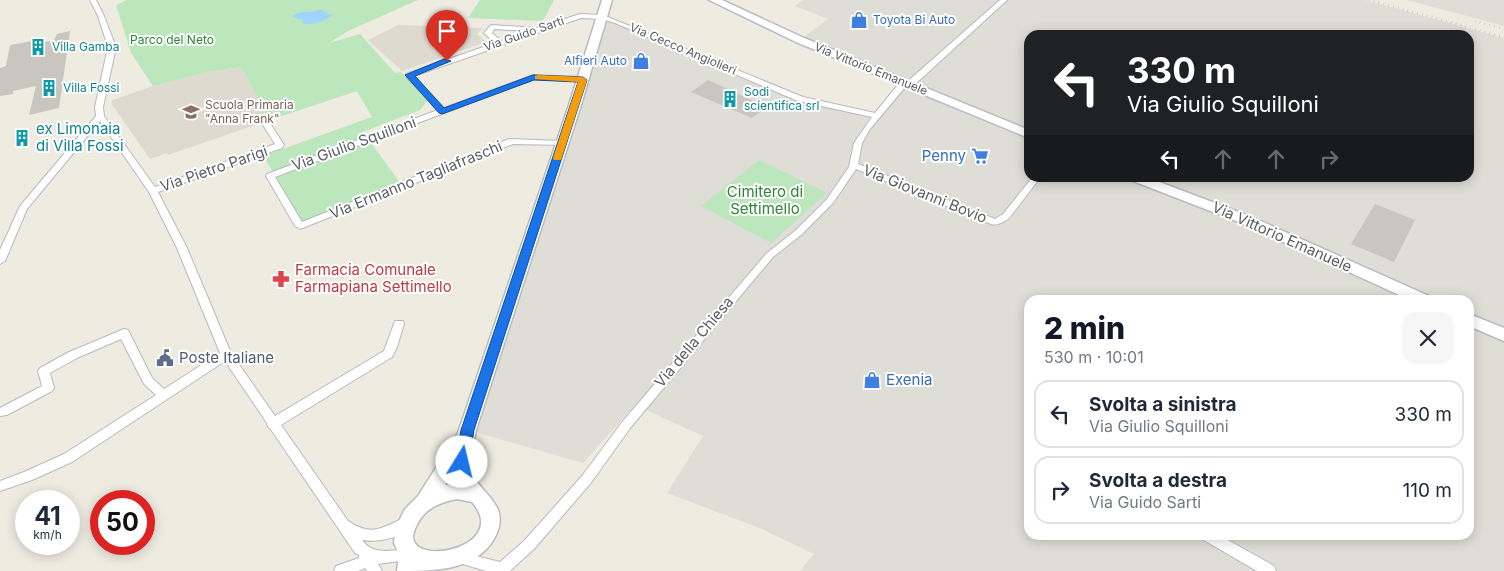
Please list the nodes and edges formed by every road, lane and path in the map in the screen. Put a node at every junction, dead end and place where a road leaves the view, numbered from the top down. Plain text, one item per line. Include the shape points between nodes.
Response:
1 (93, 0) edge
2 (607, 0) edge
3 (714, 0) edge
4 (1004, 0) edge
5 (603, 16) junction
6 (540, 29) junction
7 (499, 43) junction
8 (583, 80) junction
9 (907, 84) junction
10 (442, 111) junction
11 (100, 116) junction
12 (877, 116) junction
13 (267, 124) dead end
14 (1024, 132) edge
15 (563, 143) junction
16 (853, 166) junction
17 (1033, 182) edge
18 (1148, 182) edge
19 (153, 191) junction
20 (300, 226) joint
21 (0, 261) edge
22 (1413, 295) edge
23 (1474, 322) edge
24 (399, 324) dead end
25 (1504, 336) edge
26 (226, 355) junction
27 (163, 395) junction
28 (3, 412) dead end
29 (272, 424) junction
30 (468, 430) junction
31 (0, 486) edge
32 (477, 494) junction
33 (426, 500) junction
34 (338, 518) junction
35 (408, 521) junction
36 (1216, 540) edge
37 (368, 560) edge
38 (408, 563) edge
39 (451, 566) edge
40 (502, 570) edge
41 (341, 571) edge
42 (1269, 571) edge

1 - 11 street via 112,47 99,107
2 - 5 main road
3 - 9 main road, Via Vittorio Emanuele
4 - 9 street, Via della Chiesa
5 - 6 street, Via Guido Sarti via 576,16
5 - 8 main road
5 - 12 street, Via Cecco Angiolieri via 801,99
6 - 7 street, Via Guido Sarti
6 - 7 street via 492,27 488,33
7 - 10 street, Via Guido Sarti via 410,74
8 - 10 street, Via Giulio Squilloni via 533,77
8 - 15 main road
9 - 12 street, Via della Chiesa
9 - 14 main road, Via Vittorio Emanuele
10 - 20 street, Via Giulio Squilloni via 270,176
11 - 19 street
11 - 21 street via 25,206
12 - 16 street, Via della Chiesa via 858,143
13 - 19 street, Via Pietro Parigi via 279,146
15 - 20 street, Via Ermanno Tagliafraschi via 512,141
15 - 30 main road
16 - 17 street, Via Giovanni Bovio via 994,222 1006,216
16 - 40 street, Via della Chiesa via 830,201 770,255 733,296 626,424 586,480 529,545
18 - 22 main road, Via Vittorio Emanuele via 1248,221
19 - 26 street via 182,248
23 - 25 main road
24 - 29 street via 388,354
26 - 27 street
26 - 29 street
27 - 28 street via 148,381 124,333 44,371 48,388
27 - 31 street via 68,458
29 - 34 street
30 - 32 main road via 462,456 463,471
30 - 33 main road
32 - 33 main road via 452,490
32 - 39 main road via 486,502 490,525 476,550
33 - 35 main road
34 - 35 street via 356,532 377,536
34 - 37 street
35 - 38 main road via 404,533
36 - 42 street
37 - 38 street via 375,558
37 - 41 street
38 - 39 main road
39 - 40 street, Via della Chiesa

